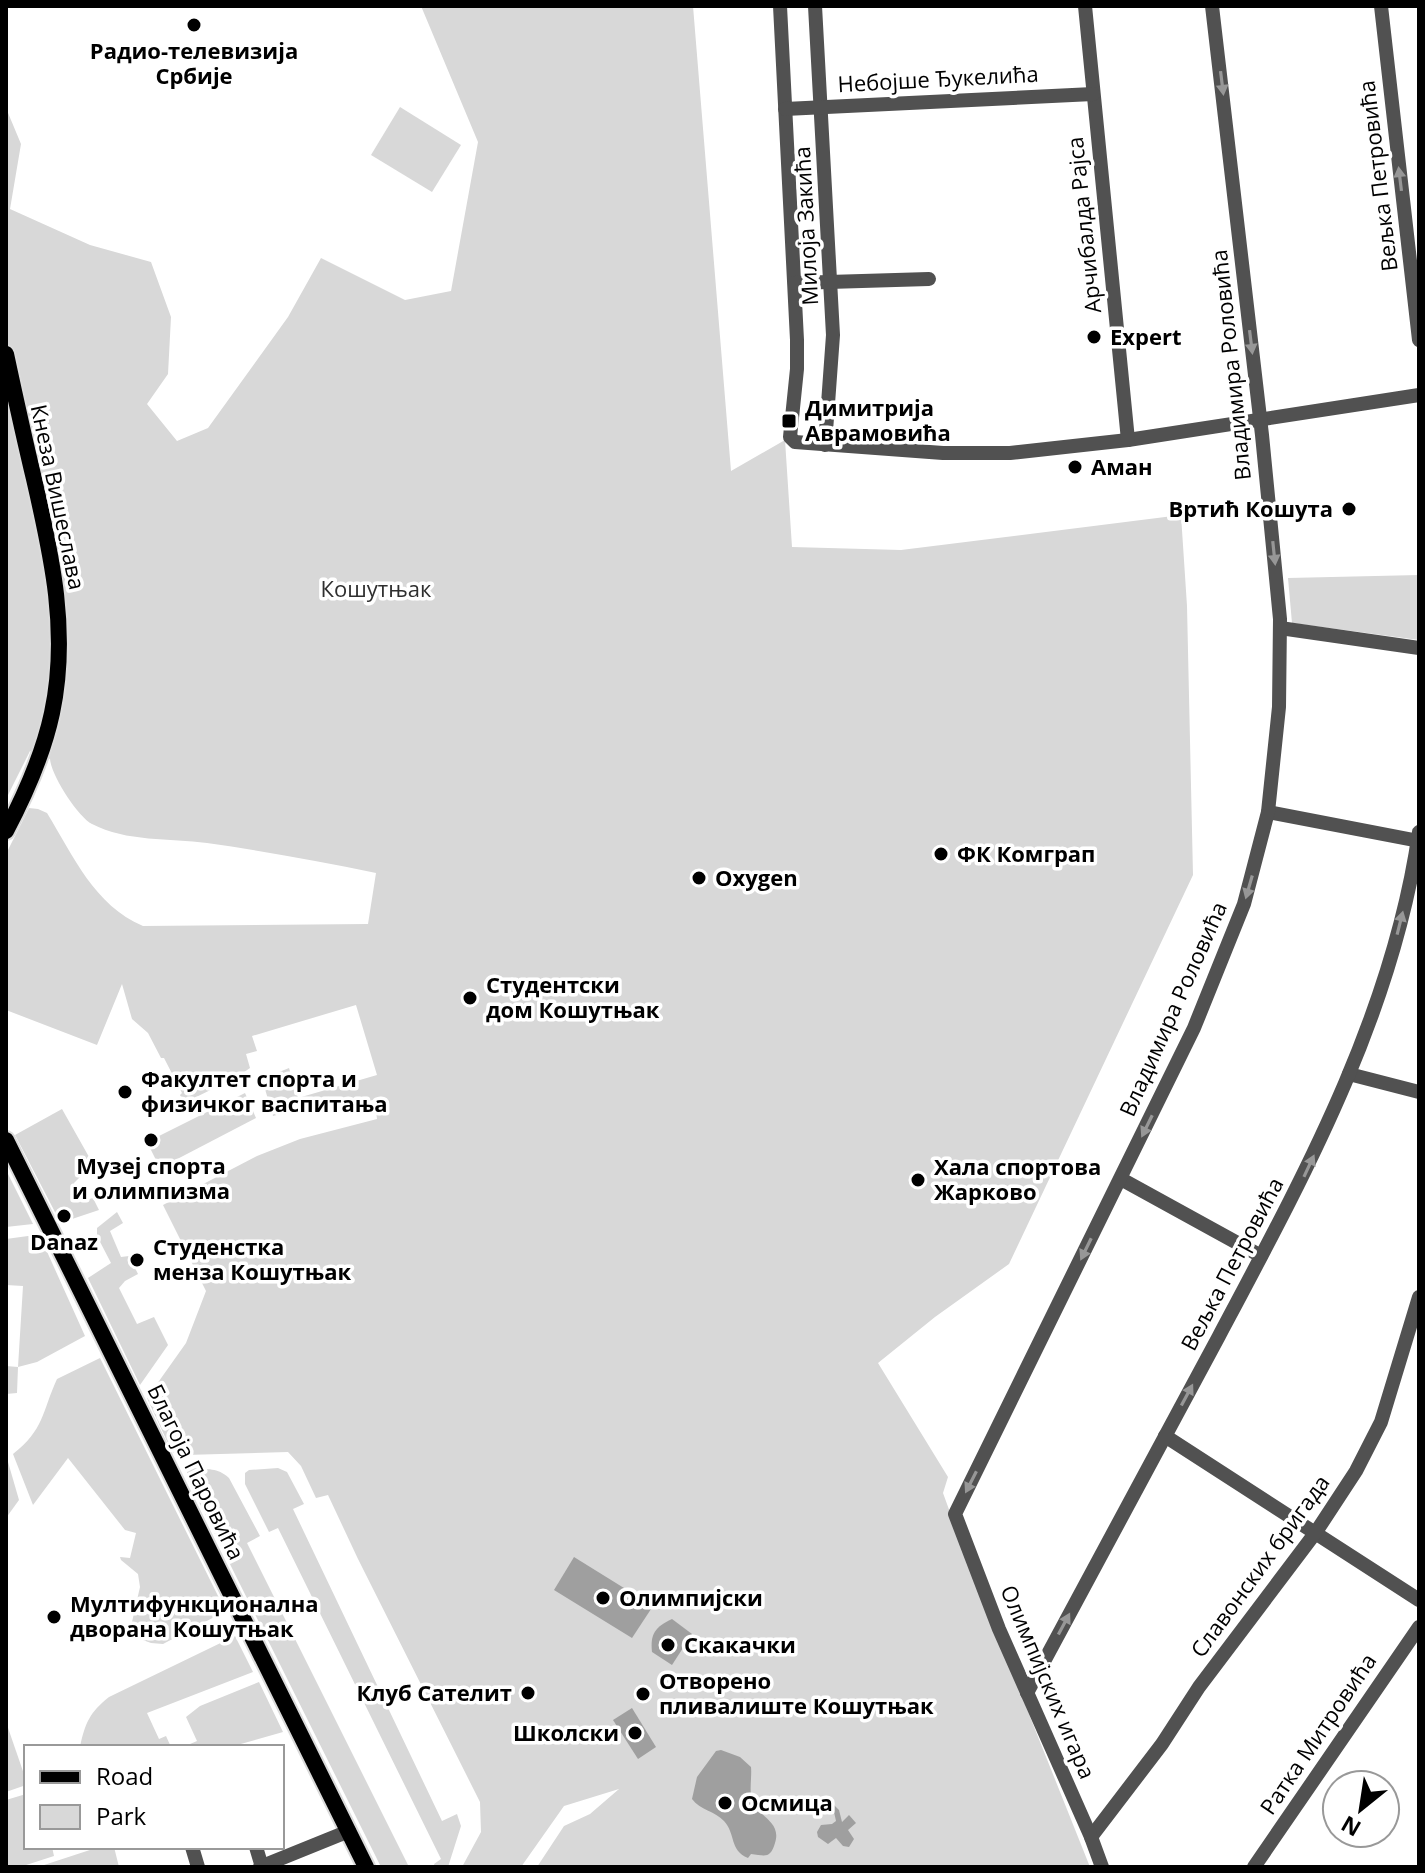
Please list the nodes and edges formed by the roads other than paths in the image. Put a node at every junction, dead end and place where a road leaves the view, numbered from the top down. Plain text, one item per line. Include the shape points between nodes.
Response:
1 (780, 6) edge
2 (815, 6) edge
3 (1085, 6) edge
4 (1212, 6) edge
5 (1381, 6) edge
6 (1093, 94) junction
7 (822, 107) junction
8 (785, 109) junction
9 (929, 279) dead end
10 (830, 282) junction
11 (795, 283) junction
12 (1419, 340) edge
13 (6, 354) edge
14 (1419, 395) edge
15 (1259, 420) junction
16 (1128, 440) junction
17 (825, 445) junction
18 (1280, 628) junction
19 (1419, 648) edge
20 (1268, 812) junction
21 (6, 831) edge
22 (1419, 838) edge
23 (1349, 1074) junction
24 (1419, 1092) edge
25 (6, 1140) edge
26 (1121, 1179) junction
27 (1261, 1256) junction
28 (1419, 1297) edge
29 (1165, 1436) junction
30 (955, 1514) joint
31 (1316, 1532) junction
32 (1419, 1600) edge
33 (1419, 1627) edge
34 (1027, 1693) junction
35 (349, 1831) junction
36 (1091, 1837) junction
37 (261, 1867) edge
38 (366, 1867) edge
39 (1102, 1867) edge
40 (1254, 1867) edge

1 - 8 street, Милоја Закића
2 - 7 street, Милоја Закића
3 - 6 street, Арчибалда Рајса
4 -> 15 street, Владимира Роловића
12 -> 5 street, Вељка Петровића
6 - 7 street, Небојше Ђукелића
6 - 16 street, Арчибалда Рајса
7 - 8 street, Небојше Ђукелића
7 - 10 street, Милоја Закића
8 - 11 street, Милоја Закића
9 - 10 street
10 - 11 street
10 - 17 street, Милоја Закића via 833,335
11 - 17 street, Милоја Закића via 797,369 791,439
13 - 21 main road, Кнеза Вишеслава via 48,538 60,635 48,731
14 - 15 street
15 - 16 street
15 -> 18 street, Владимира Роловића
16 - 17 street via 980,454
18 - 19 street
18 - 20 street, Владимира Роловића via 1279,707
20 - 22 street
20 -> 26 street, Владимира Роловића via 1244,904 1221,965
23 -> 22 street, Вељка Петровића via 1391,960
23 - 24 street
27 -> 23 street, Вељка Петровића
25 - 35 main road, Благоја Паровића
26 - 27 street
26 -> 30 street, Владимира Роловића
29 -> 27 street, Вељка Петровића
28 - 31 street, Славонских бригада via 1381,1422
29 - 31 street
34 -> 29 street, Вељка Петровића
30 - 34 street, Олимпијских игара
31 - 32 street
31 - 36 street, Славонских бригада
33 - 40 street, Ратка Митровића
34 - 36 street, Олимпијских игара
35 - 37 street
35 - 38 main road, Благоја Паровића
36 - 39 street, Олимпијских игара

